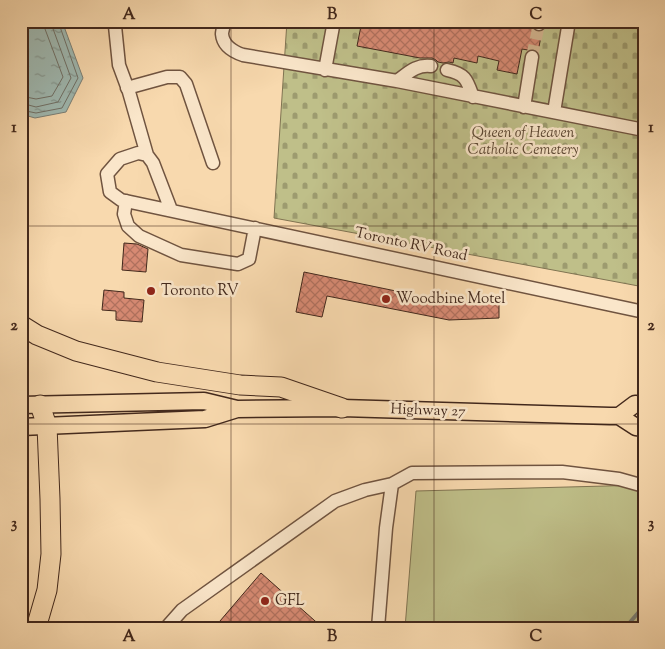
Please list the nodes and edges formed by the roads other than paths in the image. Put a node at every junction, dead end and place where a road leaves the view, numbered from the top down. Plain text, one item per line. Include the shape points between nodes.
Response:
1 (116, 21) edge
2 (225, 21) edge
3 (334, 21) edge
4 (569, 21) edge
5 (532, 57) tunnel mouth
6 (431, 66) dead end
7 (325, 70) junction
8 (447, 70) dead end
9 (397, 81) junction
10 (127, 88) junction
11 (473, 97) junction
12 (524, 107) junction
13 (554, 112) junction
14 (644, 130) edge
15 (147, 155) junction
16 (213, 163) dead end
17 (126, 201) junction
18 (171, 210) junction
19 (256, 228) junction
20 (644, 312) edge
21 (21, 326) edge
22 (30, 405) edge
23 (644, 405) edge
24 (342, 408) junction
25 (237, 409) junction
26 (619, 416) junction
27 (47, 426) junction
28 (21, 427) edge
29 (644, 428) edge
30 (392, 484) junction
31 (644, 486) edge
32 (36, 628) edge
33 (166, 628) edge
34 (378, 628) edge

1 - 10 lane via 119,65
2 - 7 lane via 222,35 234,52
3 - 7 lane
4 - 13 lane
5 - 12 lane
6 - 9 lane via 413,69
7 - 9 lane
8 - 11 lane via 463,76
9 - 11 lane
10 - 15 lane
10 - 16 lane via 167,77 180,77 186,84
11 - 12 lane
12 - 13 lane
13 - 14 lane
15 - 17 lane via 138,153 120,159 107,174 110,192
15 - 18 lane via 154,163
17 - 18 lane, Toronto RV Road
17 - 19 lane via 124,214 128,226 139,236 181,255 238,264 249,259
18 - 19 lane, Toronto RV Road
19 - 20 lane, Toronto RV Road
21 - 24 highway via 76,351 157,372 240,385 281,387
22 - 25 main road, Highway 27 via 204,401
22 - 27 highway
23 - 26 main road via 635,404
24 - 25 main road, Highway 27
24 - 26 main road, Highway 27
25 - 27 main road, Highway 27 via 205,419
26 - 29 main road, Highway 27 via 636,427
27 - 28 main road, Highway 27
27 - 32 highway via 51,554 47,590
30 - 31 lane via 412,473 562,472 618,479
30 - 33 lane via 335,502 182,610
30 - 34 lane

